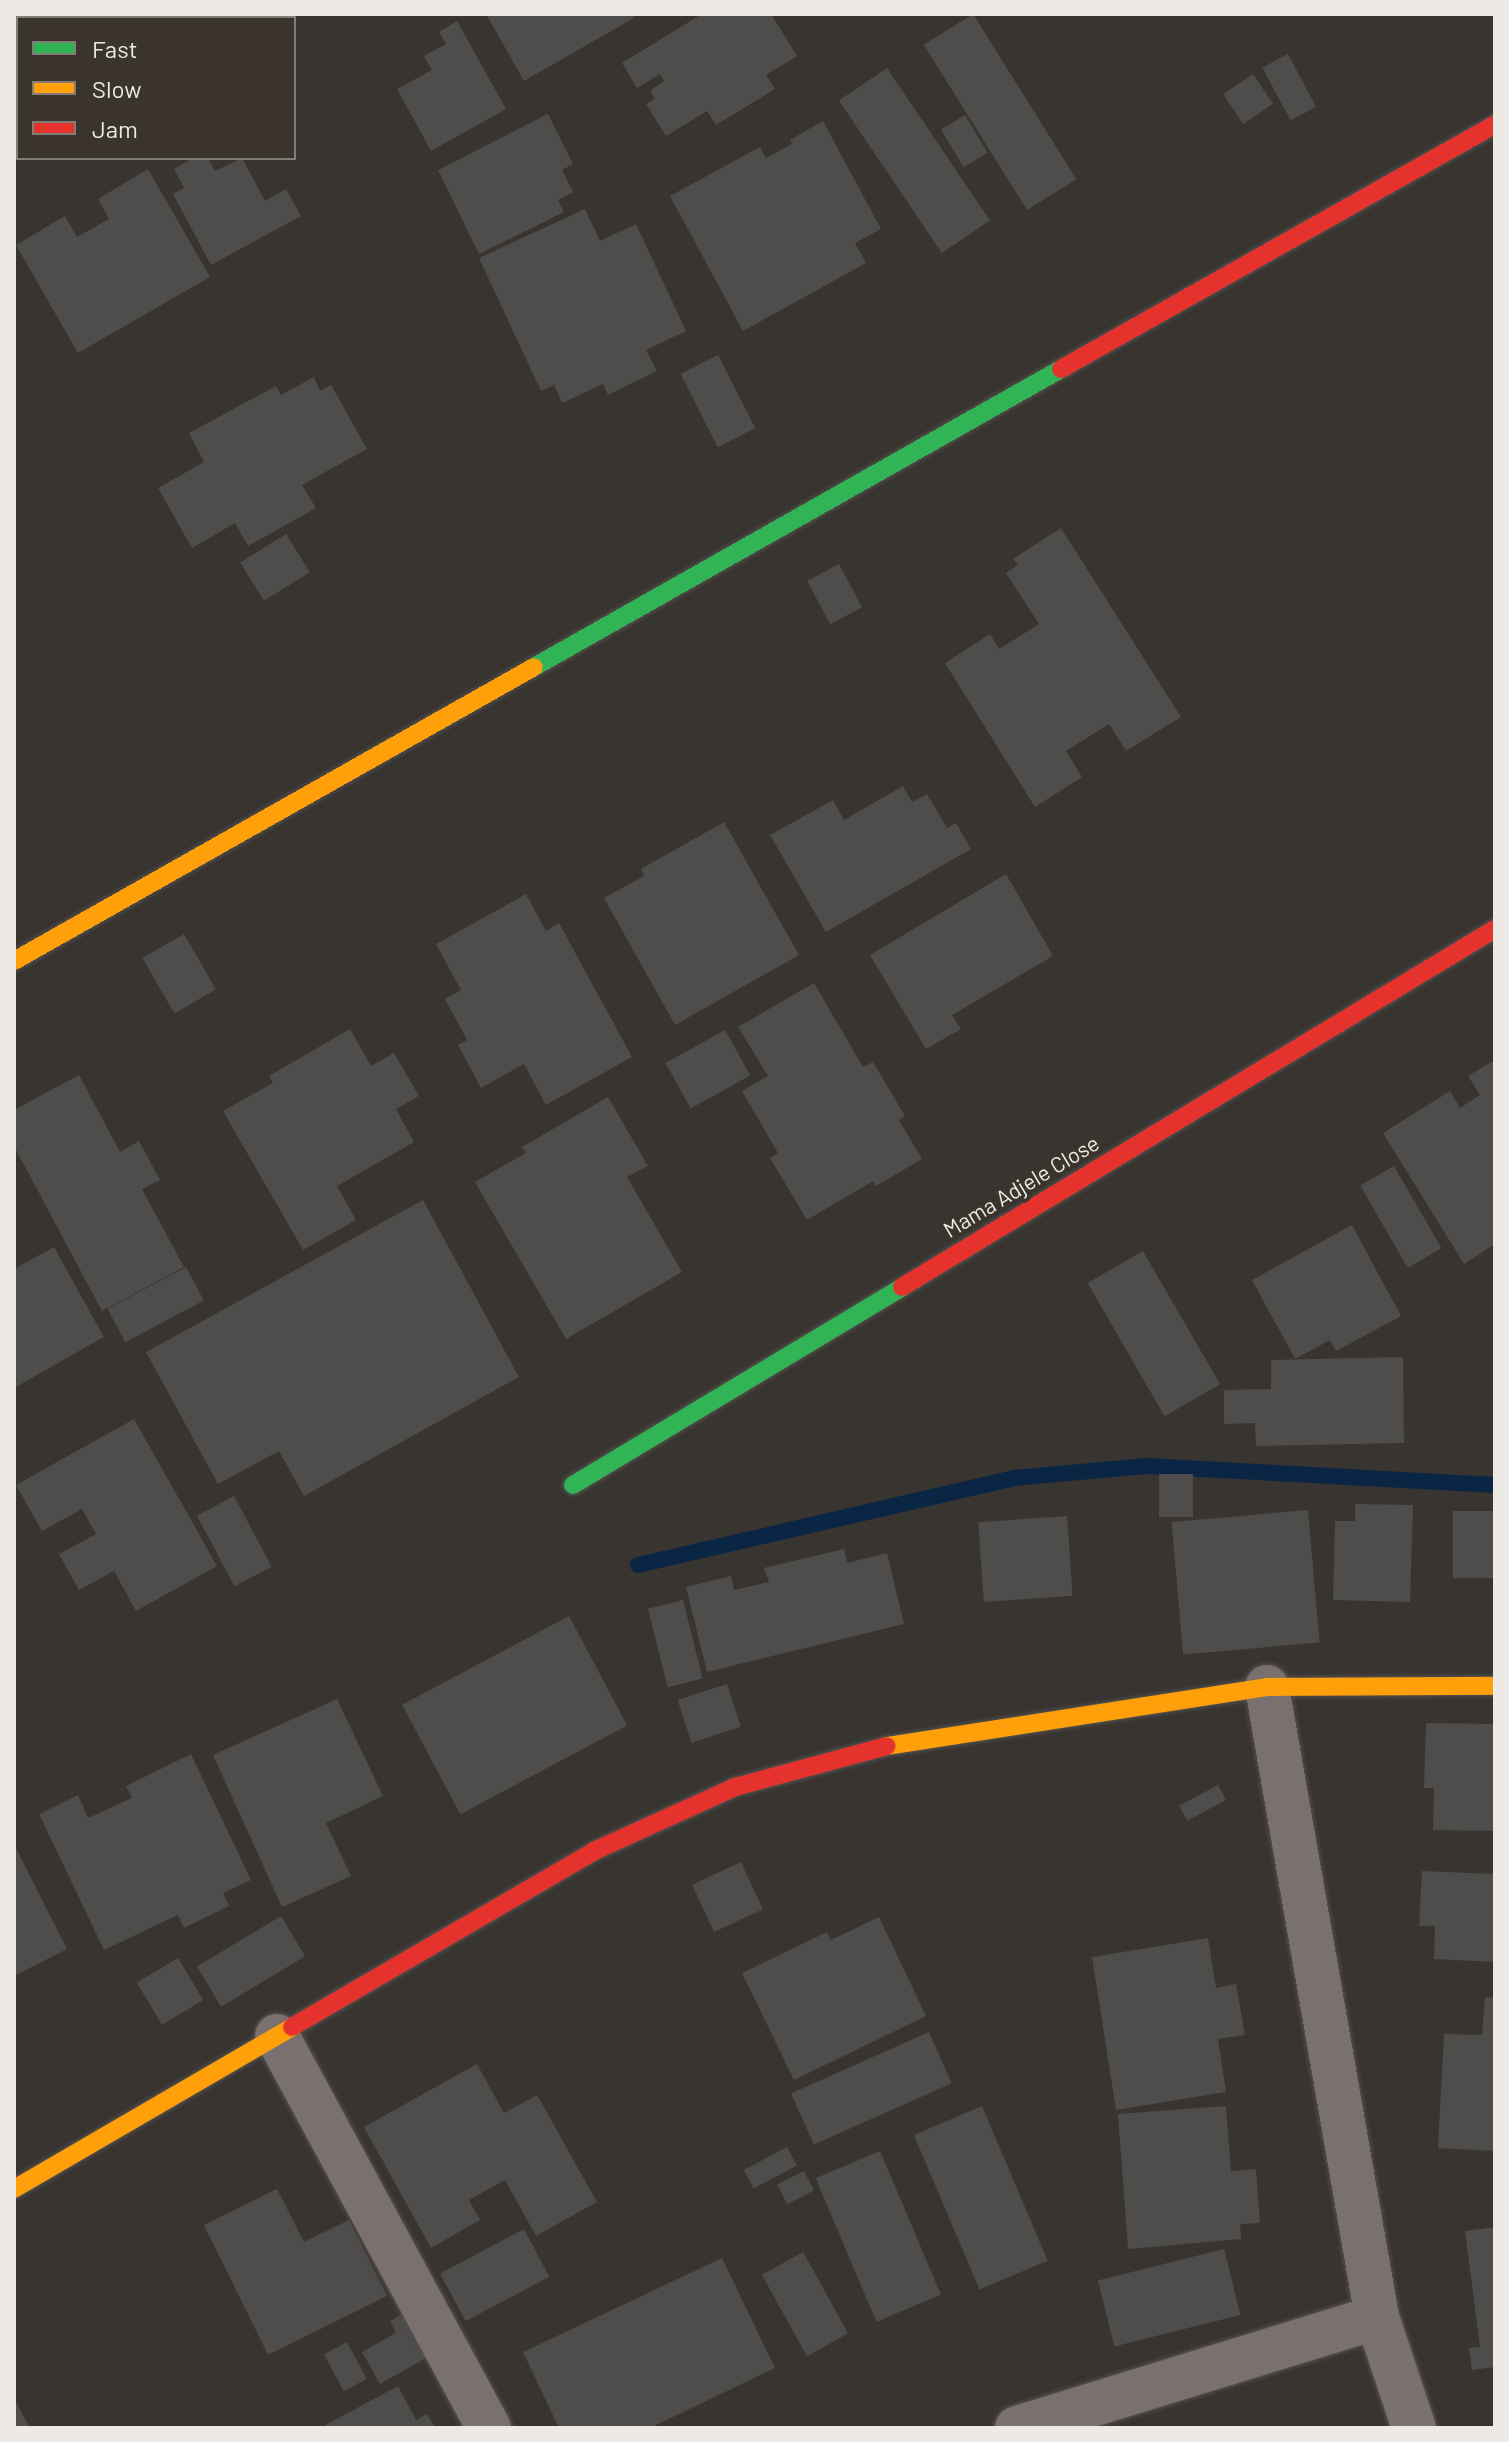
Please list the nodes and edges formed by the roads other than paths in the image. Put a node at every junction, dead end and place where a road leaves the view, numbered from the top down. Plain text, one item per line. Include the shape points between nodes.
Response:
1 (1495, 124) edge
2 (1495, 929) edge
3 (14, 961) edge
4 (573, 1485) dead end
5 (1495, 1686) edge
6 (1267, 1687) junction
7 (277, 2036) junction
8 (14, 2189) edge
9 (1377, 2317) junction
10 (489, 2428) edge
11 (1017, 2428) edge
12 (1414, 2428) edge

1 - 3 street
2 - 4 street, Mama Adjele Close
5 - 6 street
6 - 7 street via 885,1746 735,1787 594,1851
6 - 9 street
7 - 8 street
7 - 10 street
9 - 11 street
9 - 12 street

